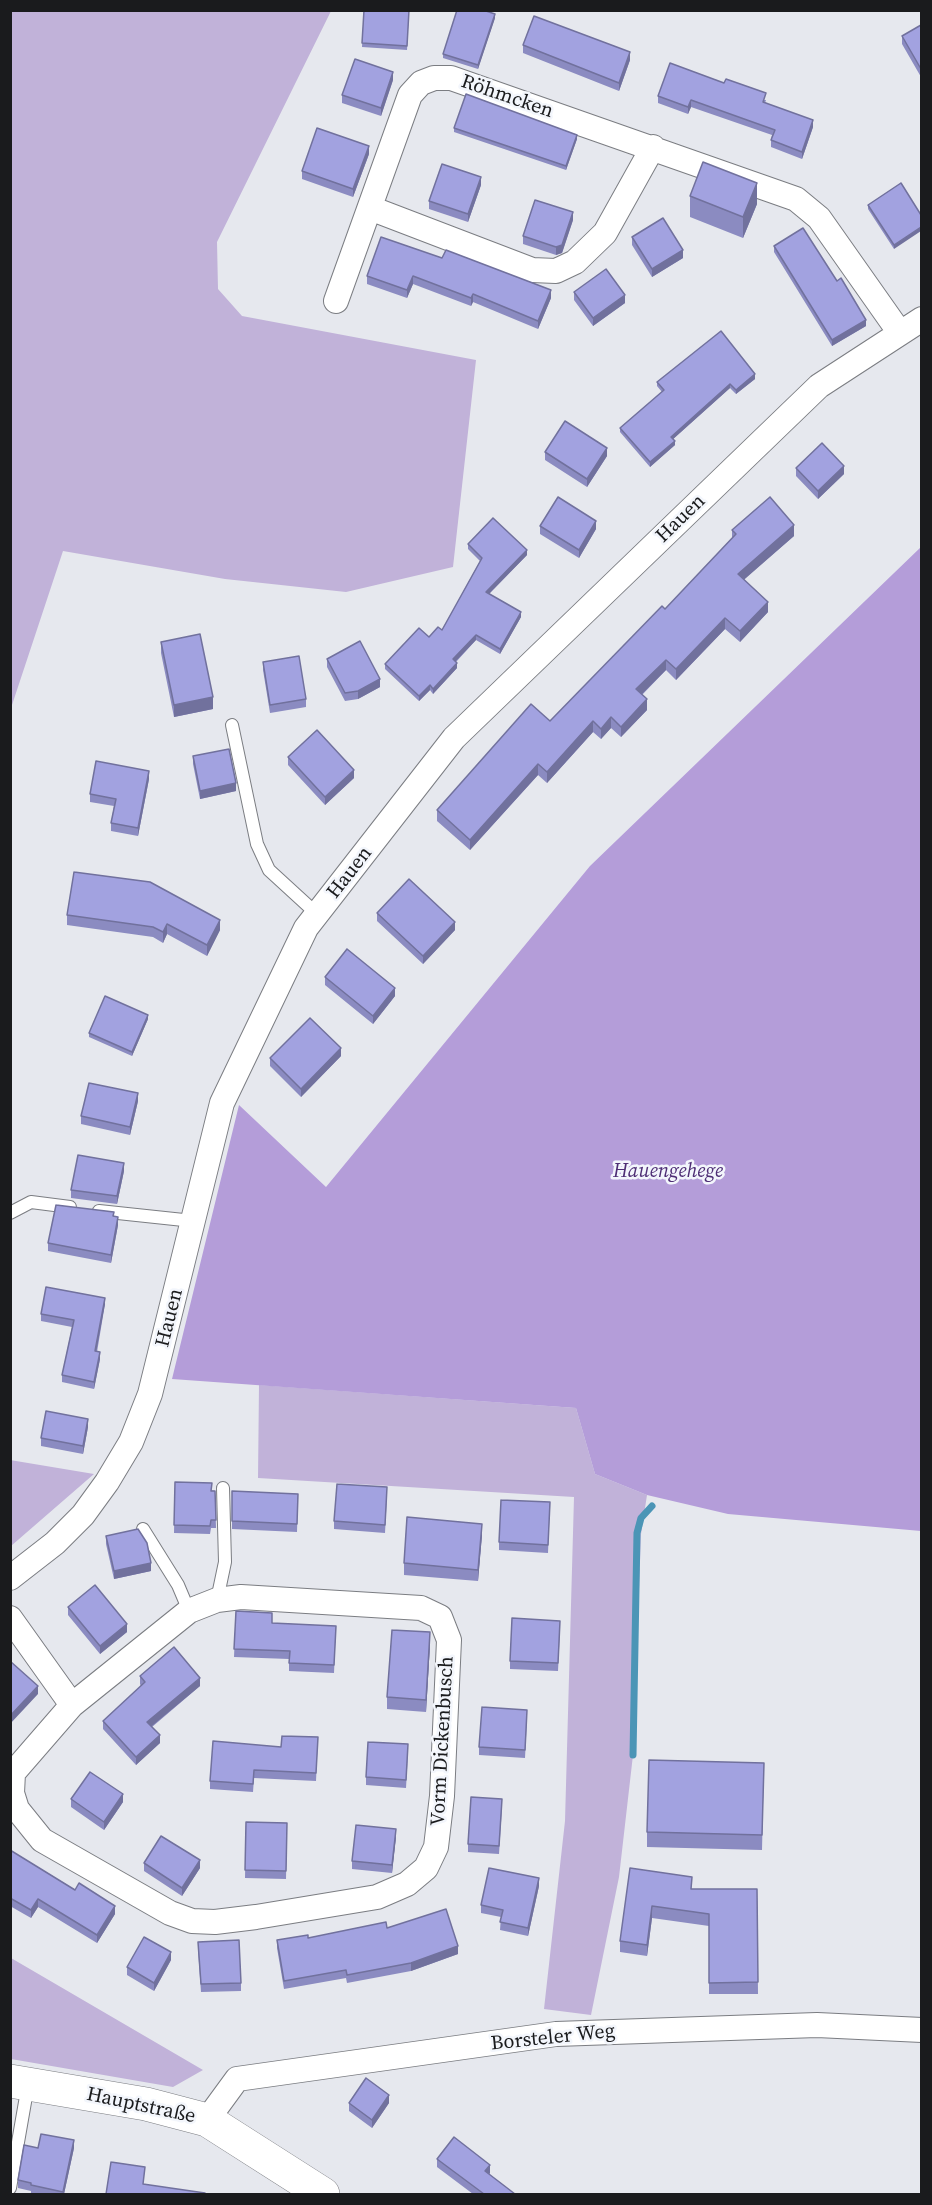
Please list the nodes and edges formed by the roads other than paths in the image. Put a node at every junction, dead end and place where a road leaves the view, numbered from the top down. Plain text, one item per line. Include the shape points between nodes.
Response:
1 (653, 147) junction
2 (370, 208) junction
3 (336, 301) dead end
4 (921, 319) edge
5 (900, 333) junction
6 (232, 725) dead end
7 (317, 914) junction
8 (10, 1213) edge
9 (193, 1221) junction
10 (223, 1488) dead end
11 (143, 1529) dead end
12 (10, 1578) edge
13 (216, 1600) junction
14 (189, 1611) junction
15 (10, 1618) edge
16 (72, 1705) junction
17 (921, 2030) edge
18 (19, 2083) edge
19 (207, 2120) junction
20 (10, 2188) edge
21 (307, 2189) edge

1 - 2 street via 605,233 574,262 556,272 532,270
1 - 2 street, Röhmcken via 452,78 434,78 421,83 410,95
1 - 5 street, Röhmcken via 808,206
2 - 3 street, Röhmcken
4 - 5 street, Hauen
5 - 7 street, Hauen via 819,386 454,738
6 - 7 lane via 257,844 270,870
7 - 9 street, Hauen via 306,928 222,1103
8 - 9 lane via 31,1202
9 - 12 street, Hauen via 150,1394 131,1442 83,1515
10 - 13 lane via 225,1562
11 - 14 lane via 178,1585
13 - 14 street, Vorm Dickenbusch
13 - 16 street, Vorm Dickenbusch via 241,1597 421,1608 440,1617 449,1640 436,1847 426,1868 407,1884 377,1897 256,1917 192,1921 170,1913 42,1840 17,1809 12,1794 13,1773
14 - 16 street, Vorm Dickenbusch
15 - 16 street
17 - 19 street, Borsteler Weg via 817,2025 556,2034 237,2079
18 - 19 main road, Hauptstraße via 146,2103
18 - 20 lane
19 - 21 main road, Hauptstraße

